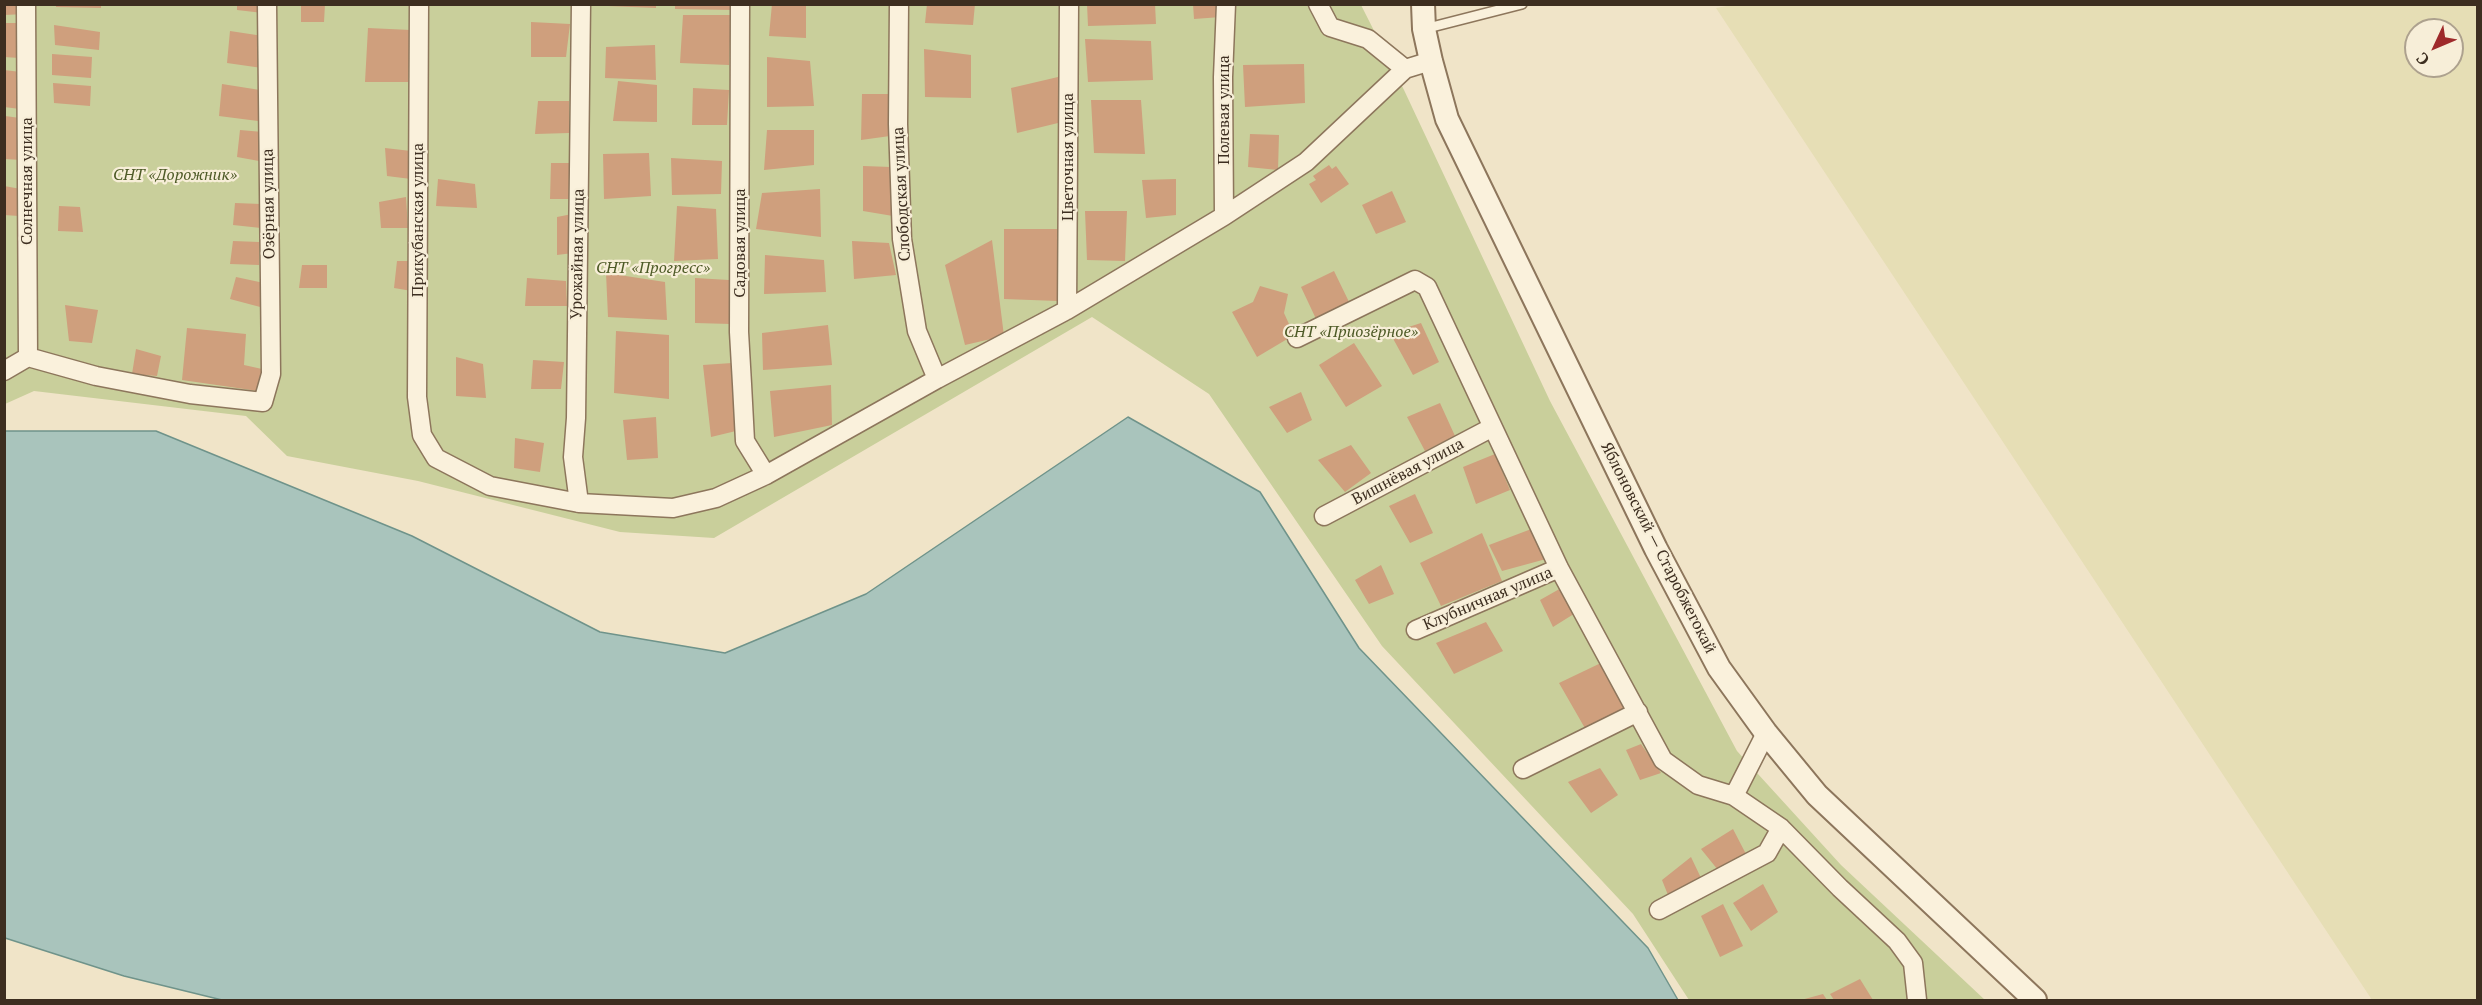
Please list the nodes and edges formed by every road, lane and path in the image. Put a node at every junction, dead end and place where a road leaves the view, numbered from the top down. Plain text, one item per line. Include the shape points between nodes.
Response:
1 (26, 4) edge
2 (267, 4) edge
3 (418, 4) edge
4 (581, 4) edge
5 (740, 4) edge
6 (899, 4) edge
7 (1069, 4) edge
8 (1226, 4) edge
9 (1318, 4) edge
10 (1423, 4) edge
11 (1522, 4) edge
12 (1424, 29) junction
13 (1431, 61) junction
14 (1404, 69) junction
15 (1224, 216) junction
16 (1067, 310) junction
17 (1297, 338) dead end
18 (28, 357) junction
19 (4, 371) edge
20 (937, 379) junction
21 (1491, 428) junction
22 (766, 475) junction
23 (579, 503) junction
24 (1324, 516) dead end
25 (1559, 568) junction
26 (1416, 630) dead end
27 (1638, 712) junction
28 (1766, 733) junction
29 (1523, 770) dead end
30 (1734, 796) junction
31 (1780, 828) junction
32 (1659, 910) dead end
33 (1917, 1000) edge
34 (2035, 1000) edge

1 - 18 street, Солнечная улица
2 - 18 street, Озёрная улица via 271,374 263,402 190,394
3 - 23 street, Прикубанская улица via 417,397 422,435 436,458 490,486
4 - 23 street, Урожайная улица via 573,457
5 - 22 street, Садовая улица via 741,363 746,441
6 - 20 street, Слободская улица via 902,239 917,331
7 - 16 street, Цветочная улица
8 - 15 street, Полевая улица
9 - 14 street via 1330,27 1368,39
10 - 12 street, Яблоновский — Старобжегокай
11 - 12 lane
12 - 13 street, Яблоновский — Старобжегокай
13 - 14 street
13 - 28 street, Яблоновский — Старобжегокай via 1447,119 1656,549 1719,668
14 - 15 street via 1306,162
15 - 16 street
16 - 20 street
17 - 21 street via 1415,280 1427,287
18 - 19 street
20 - 22 street
21 - 24 street, Вишнёвая улица
21 - 25 street
22 - 23 street via 716,498 673,508
25 - 26 street, Клубничная улица
25 - 27 street
27 - 29 street
27 - 30 street via 1663,760 1698,785
28 - 30 street
28 - 34 street, Яблоновский — Старобжегокай via 1817,795
30 - 31 street
31 - 32 street via 1767,853
31 - 33 street via 1897,941 1913,963

